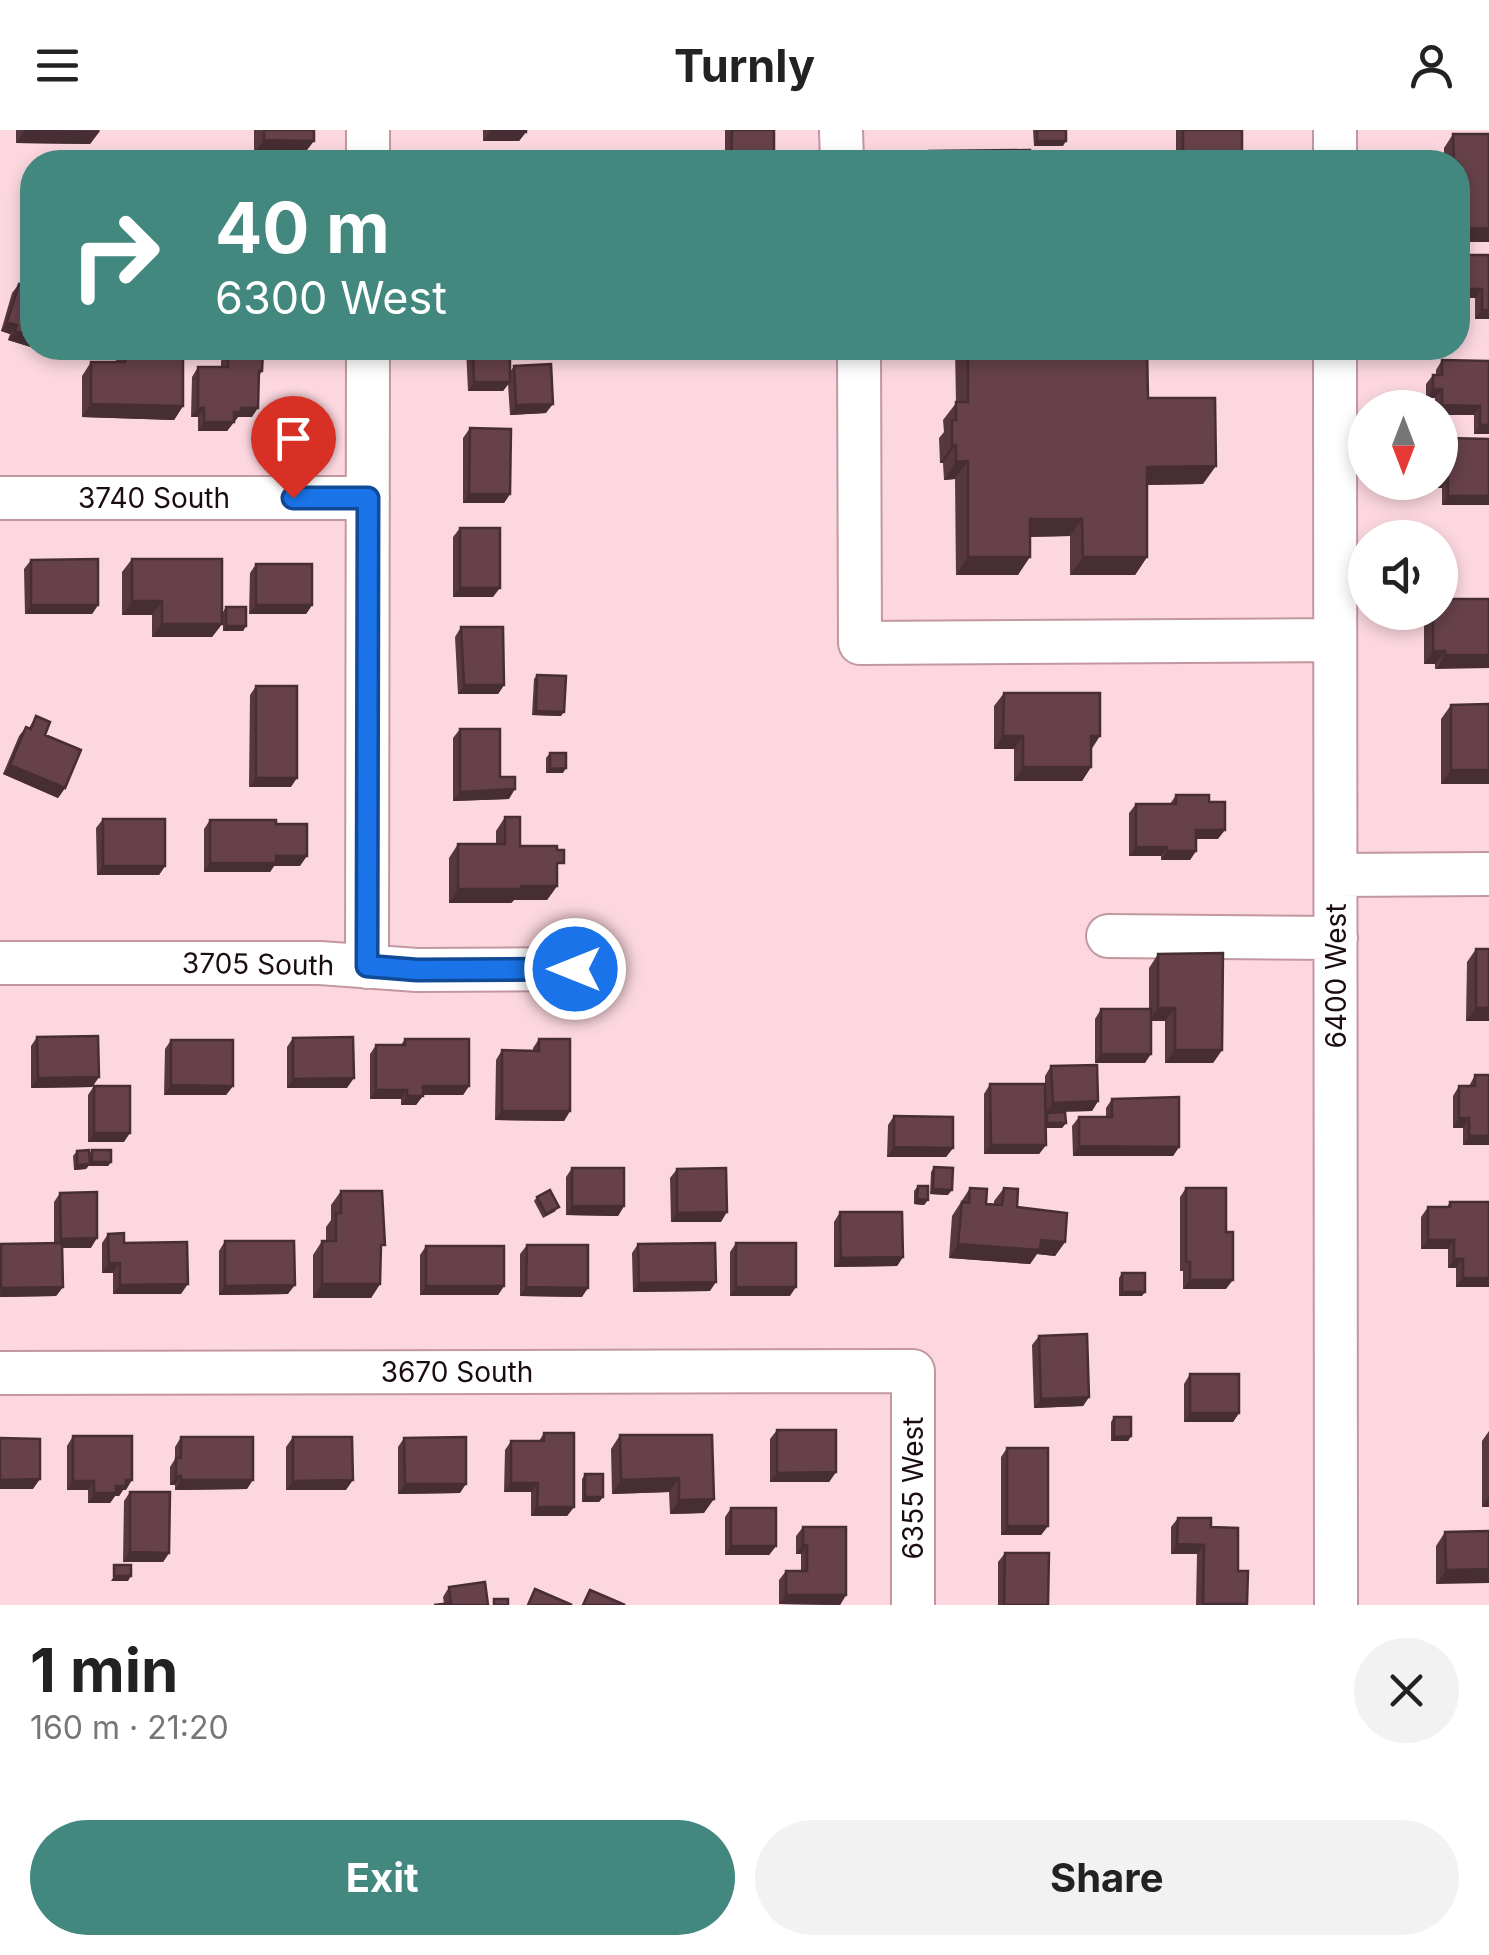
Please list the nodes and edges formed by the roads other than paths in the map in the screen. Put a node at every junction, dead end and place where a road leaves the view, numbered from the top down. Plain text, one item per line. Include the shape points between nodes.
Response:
1 (368, 360) edge
2 (858, 360) edge
3 (1335, 360) edge
4 (0, 498) edge
5 (368, 498) junction
6 (1335, 640) junction
7 (1489, 874) edge
8 (1336, 875) junction
9 (1108, 936) dead end
10 (1336, 938) junction
11 (0, 963) edge
12 (367, 966) junction
13 (575, 969) dead end
14 (913, 1371) joint
15 (0, 1373) edge
16 (913, 1605) edge
17 (1336, 1605) edge

1 - 5 street
2 - 6 street via 860,643
3 - 6 street, 6400 West
4 - 5 street, 3740 South
5 - 12 street
6 - 8 street, 6400 West
7 - 8 street
8 - 10 street, 6400 West
9 - 10 street
10 - 17 street, 6400 West
11 - 12 street, 3705 South
12 - 13 street, 3705 South
14 - 15 street, 3670 South
14 - 16 street, 6355 West

